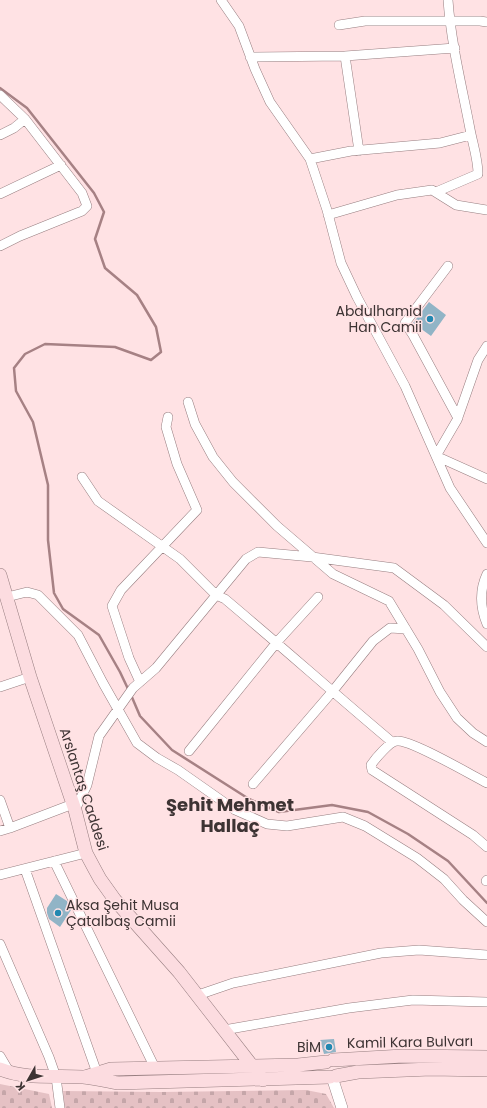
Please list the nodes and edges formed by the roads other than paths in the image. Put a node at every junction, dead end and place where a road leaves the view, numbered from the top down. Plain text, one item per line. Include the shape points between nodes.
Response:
1 (221, 0) edge
2 (448, 0) edge
3 (449, 21) junction
4 (487, 22) edge
5 (339, 25) dead end
6 (455, 48) junction
7 (345, 56) junction
8 (250, 57) junction
9 (0, 95) edge
10 (25, 119) junction
11 (0, 135) edge
12 (471, 135) junction
13 (359, 151) junction
14 (310, 159) junction
15 (487, 159) edge
16 (478, 162) junction
17 (61, 165) junction
18 (436, 192) junction
19 (0, 194) edge
20 (487, 210) edge
21 (328, 215) junction
22 (0, 246) edge
23 (448, 266) dead end
24 (487, 346) edge
25 (188, 402) dead end
26 (168, 417) dead end
27 (458, 418) junction
28 (436, 456) junction
29 (82, 477) dead end
30 (487, 479) edge
31 (487, 543) edge
32 (162, 546) junction
33 (312, 557) junction
34 (487, 574) edge
35 (0, 575) edge
36 (216, 595) junction
37 (6, 597) junction
38 (318, 597) dead end
39 (487, 624) edge
40 (406, 629) junction
41 (277, 642) junction
42 (487, 647) edge
43 (30, 677) junction
44 (137, 685) junction
45 (0, 687) edge
46 (332, 692) junction
47 (120, 708) junction
48 (392, 742) junction
49 (487, 742) edge
50 (189, 751) dead end
51 (253, 784) dead end
52 (487, 784) edge
53 (0, 800) edge
54 (74, 807) junction
55 (10, 828) junction
56 (0, 831) edge
57 (487, 847) edge
58 (86, 853) junction
59 (54, 861) junction
60 (25, 869) junction
61 (0, 875) edge
62 (487, 922) edge
63 (0, 944) edge
64 (487, 955) edge
65 (198, 995) junction
66 (487, 1002) edge
67 (224, 1030) junction
68 (0, 1056) edge
69 (487, 1057) edge
70 (330, 1061) junction
71 (252, 1066) junction
72 (155, 1068) junction
73 (487, 1070) edge
74 (5, 1071) edge
75 (97, 1073) junction
76 (56, 1076) junction
77 (84, 1077) junction
78 (333, 1077) junction
79 (263, 1080) junction
80 (60, 1108) edge
81 (342, 1108) edge

1 - 8 street via 239,26
2 - 3 street
3 - 4 street
3 - 5 street via 365,21
3 - 6 street
6 - 7 street
6 - 12 street
7 - 8 street
7 - 13 street
8 - 14 street via 270,102
9 - 10 street
10 - 11 street
10 - 17 street
12 - 13 street via 440,143
12 - 16 street
13 - 14 street
14 - 21 street
15 - 16 street
16 - 18 street via 478,174
17 - 19 street
17 - 22 street via 82,193 87,206 82,211
18 - 20 street via 456,205
18 - 21 street via 432,190 397,195
21 - 28 street via 340,263 405,386
23 - 27 street via 405,323
24 - 27 street via 478,360
25 - 33 street via 195,424 213,457 233,482
26 - 32 street via 166,427 177,464 197,510
27 - 28 street
28 - 30 street
28 - 31 street via 450,488
29 - 32 street via 98,501
32 - 36 street via 180,559
32 - 44 street via 121,590 112,606
33 - 36 street via 258,552 246,559
33 - 40 street via 333,574 389,601
33 - 42 street via 394,568 444,605
34 - 39 street via 482,585 481,603
35 - 37 main road, Arslantaş Caddesi
36 - 41 street via 225,599
36 - 44 street via 156,668
37 - 43 main road, Arslantaş Caddesi
37 - 47 street via 27,592 38,595 78,636 103,683
38 - 41 street
40 - 46 street via 390,628 373,641
40 - 49 street via 457,718
41 - 46 street
41 - 50 street
43 - 45 street
43 - 54 main road, Arslantaş Caddesi
44 - 47 street
46 - 48 street
46 - 51 street
47 - 54 street via 99,736 87,785
47 - 62 street via 137,742 236,810 267,824 287,826 343,817 365,826 394,843 444,879
48 - 52 street via 406,742
48 - 57 street via 371,766 372,770
53 - 55 street
54 - 55 street
54 - 58 main road, Arslantaş Caddesi
55 - 56 street
58 - 59 street
58 - 65 main road, Arslantaş Caddesi via 105,886
59 - 60 street
59 - 72 street
60 - 61 street
60 - 75 street
63 - 76 street
64 - 65 street via 419,950 381,953 233,983
65 - 67 main road, Arslantaş Caddesi
66 - 67 street via 413,1000 349,1008
67 - 71 main road, Arslantaş Caddesi
68 - 74 street
69 - 70 main road, Kamil Kara Bulvarı via 403,1056
70 - 71 main road, Kamil Kara Bulvarı
70 - 78 main road via 323,1067 323,1071
71 - 72 main road, Kamil Kara Bulvarı
71 - 79 main road, Arslantaş Caddesi
72 - 75 main road, Kamil Kara Bulvarı via 111,1068
73 - 78 main road, Kamil Kara Bulvarı via 351,1073
74 - 76 main road via 29,1076
75 - 77 main road, Kamil Kara Bulvarı
76 - 77 main road
76 - 80 street
77 - 79 main road, Kamil Kara Bulvarı via 118,1083
78 - 79 main road, Kamil Kara Bulvarı
78 - 81 street

